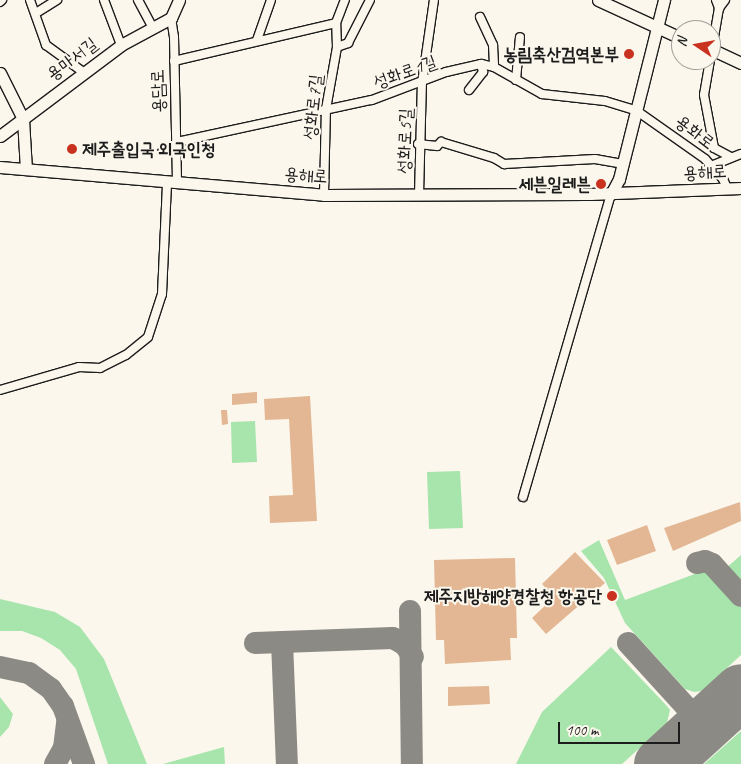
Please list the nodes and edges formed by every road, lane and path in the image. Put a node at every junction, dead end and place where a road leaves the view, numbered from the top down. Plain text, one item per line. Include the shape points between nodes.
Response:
1 (30, 0) edge
2 (57, 0) edge
3 (104, 0) edge
4 (138, 0) edge
5 (179, 0) edge
6 (271, 0) edge
7 (345, 0) edge
8 (370, 0) edge
9 (434, 0) edge
10 (598, 0) edge
11 (664, 0) edge
12 (716, 0) edge
13 (725, 0) edge
14 (719, 8) junction
15 (36, 13) junction
16 (480, 17) dead end
17 (171, 18) junction
18 (717, 20) edge
19 (336, 23) junction
20 (152, 26) junction
21 (657, 28) junction
22 (671, 34) edge
23 (520, 37) dead end
24 (257, 40) junction
25 (121, 45) junction
26 (337, 46) junction
27 (721, 54) edge
28 (174, 61) junction
29 (741, 63) edge
30 (482, 64) junction
31 (494, 67) junction
32 (708, 70) edge
33 (83, 72) junction
34 (0, 73) edge
35 (516, 80) junction
36 (422, 82) junction
37 (470, 90) dead end
38 (326, 109) junction
39 (637, 111) junction
40 (23, 119) junction
41 (0, 136) edge
42 (178, 142) junction
43 (418, 144) junction
44 (741, 154) edge
45 (731, 157) junction
46 (623, 164) junction
47 (711, 166) junction
48 (0, 167) edge
49 (26, 169) junction
50 (172, 182) junction
51 (727, 188) junction
52 (741, 188) edge
53 (610, 194) junction
54 (324, 195) junction
55 (419, 195) junction
56 (0, 390) edge
57 (523, 497) dead end

1 - 15 street
2 - 15 street
3 - 25 street
4 - 20 street
5 - 17 main road, 용담로
6 - 24 street
7 - 19 street, 성화로7길
8 - 26 street via 348,43
9 - 36 street, 성화로5길
10 - 21 main road
11 - 21 main road
12 - 14 street
13 - 14 street
14 - 18 street
15 - 33 street via 46,45
16 - 31 street via 493,45
17 - 20 main road, 용마서길
17 - 28 street, 용담로
19 - 24 street
19 - 26 street, 성화로7길
20 - 25 main road, 용마서길
21 - 22 main road
21 - 39 main road
23 - 35 street
24 - 28 street
25 - 33 main road, 용마서길
26 - 38 street, 성화로7길
27 - 29 main road
28 - 42 street, 용담로
30 - 31 street
30 - 36 street, 성화로1길
30 - 37 street via 483,72
31 - 35 street
32 - 45 street via 704,95 714,148
33 - 40 main road, 용마서길
34 - 40 main road
35 - 39 street via 542,94 605,101
36 - 38 street, 성화로1길 via 372,100
36 - 43 street, 성화로5길
38 - 42 street, 성화로1길
38 - 54 street, 성화로7길
39 - 46 main road
39 - 47 street, 용화로
40 - 41 main road, 용마서길
40 - 49 main road
42 - 50 street, 용담로
43 - 46 street via 436,146 441,142 504,164 595,159
43 - 55 street, 성화로5길
44 - 45 street
45 - 47 street
46 - 53 main road
47 - 51 street, 용화로
48 - 49 main road, 용해로
49 - 50 main road, 용해로
50 - 54 main road, 용해로
50 - 56 street, 용담로 via 162,294 148,337 126,355 100,368 79,367
51 - 52 main road, 용해로
51 - 53 main road, 용해로
53 - 55 main road, 용해로
53 - 57 street
54 - 55 main road, 용해로

